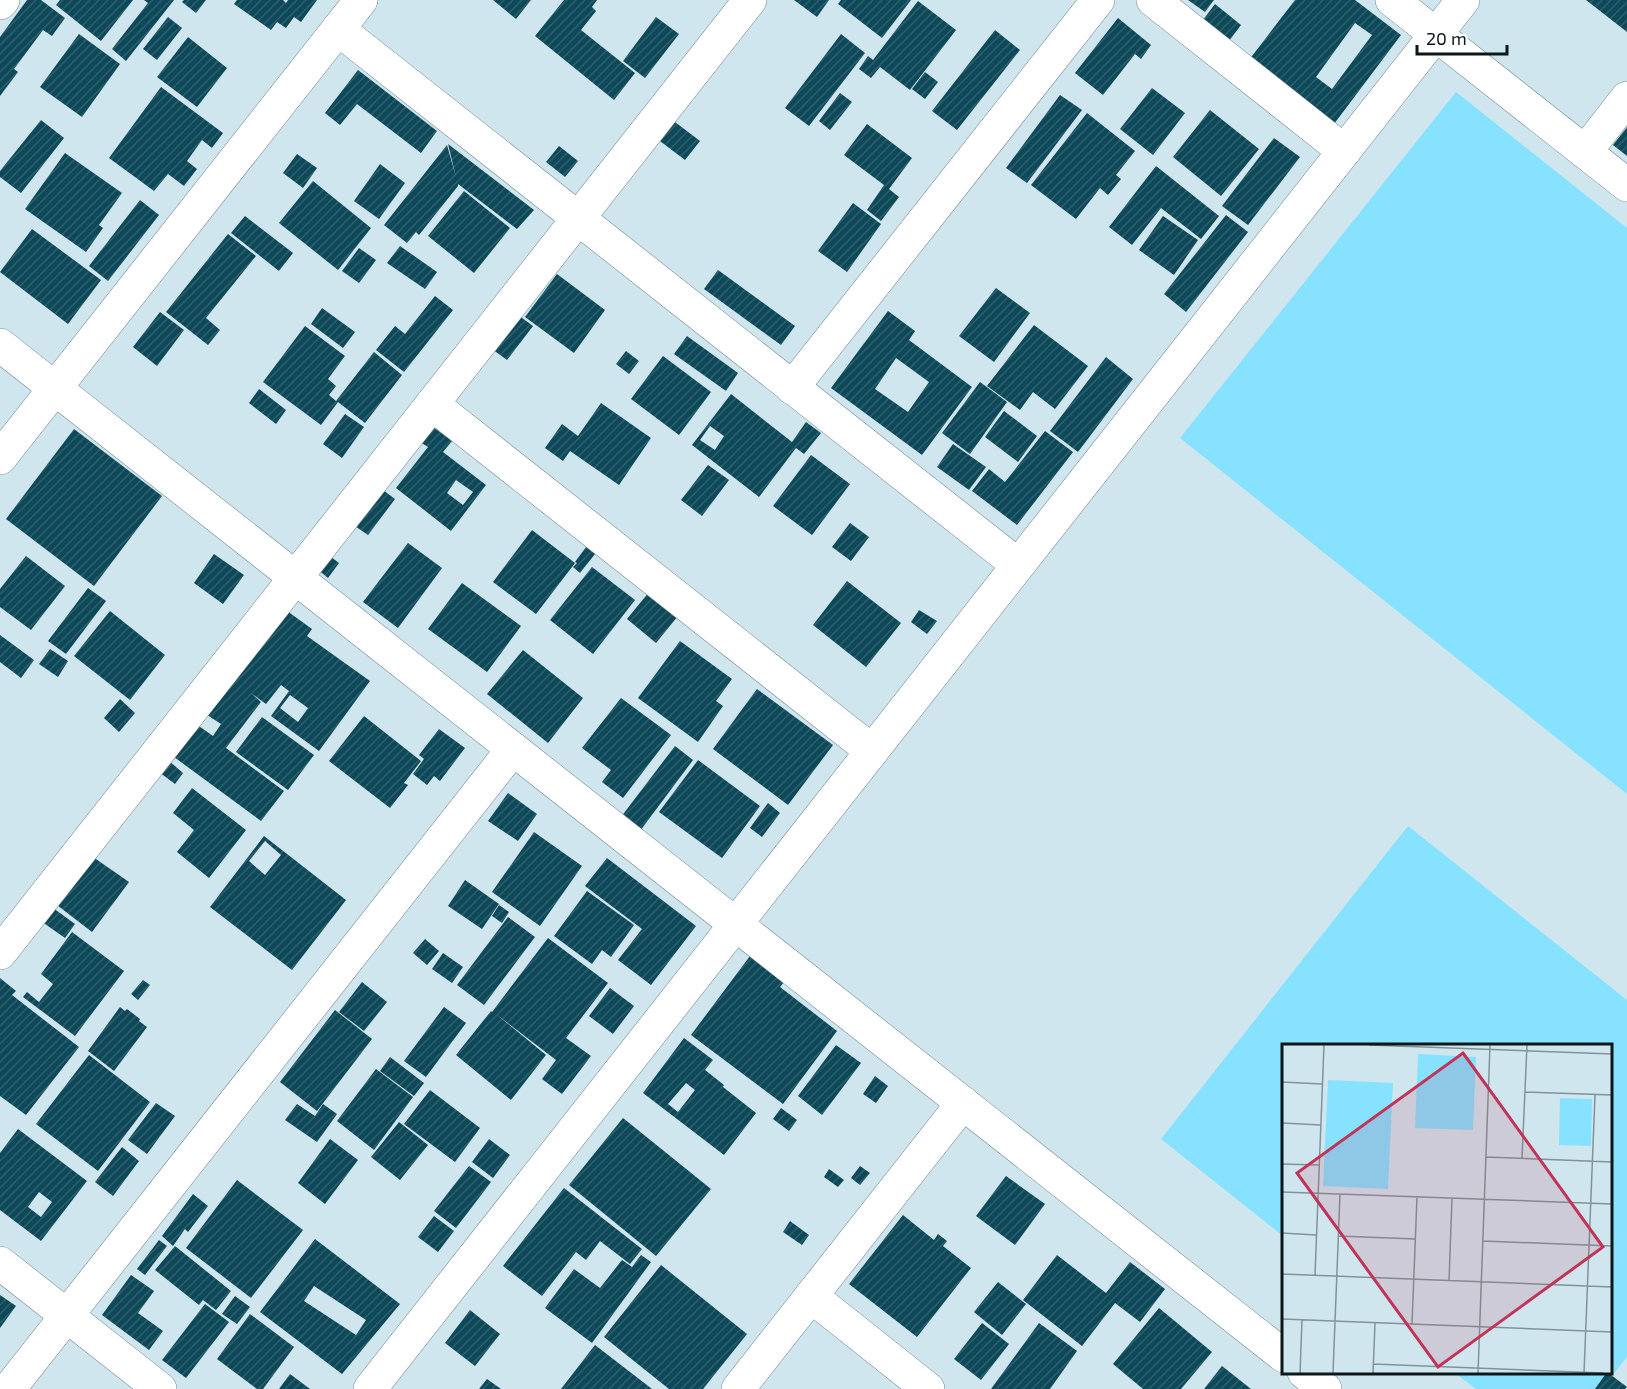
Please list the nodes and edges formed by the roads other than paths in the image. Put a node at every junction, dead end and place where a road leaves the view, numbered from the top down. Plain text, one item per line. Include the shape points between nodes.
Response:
1 (361, 0) edge
2 (750, 0) edge
3 (1098, 0) edge
4 (1153, 0) edge
5 (1392, 0) edge
6 (1463, 0) edge
7 (338, 29) junction
8 (1436, 34) junction
9 (1627, 98) edge
10 (1344, 151) junction
11 (1585, 152) junction
12 (1627, 185) edge
13 (578, 219) junction
14 (0, 345) edge
15 (55, 388) junction
16 (792, 388) junction
17 (432, 404) junction
18 (0, 458) edge
19 (1018, 565) junction
20 (296, 578) junction
21 (513, 749) junction
22 (872, 751) junction
23 (736, 924) junction
24 (0, 953) edge
25 (963, 1103) junction
26 (0, 1263) edge
27 (811, 1296) junction
28 (67, 1316) junction
29 (1282, 1354) edge
30 (1306, 1374) edge
31 (9, 1389) edge
32 (160, 1389) edge
33 (370, 1389) edge
34 (738, 1389) edge
35 (928, 1389) edge
36 (1325, 1389) edge

1 - 7 street
2 - 13 street
3 - 16 street
4 - 10 street
5 - 8 street
6 - 8 street
7 - 13 street
7 - 15 street
8 - 10 street
8 - 11 street
9 - 11 street
10 - 19 street
11 - 12 street
13 - 16 street
13 - 17 street
14 - 15 street
15 - 18 street
15 - 20 street
16 - 19 street
17 - 20 street
17 - 22 street
19 - 22 street
20 - 21 street
20 - 24 street
21 - 23 street
21 - 28 street
22 - 23 street
23 - 25 street
23 - 33 street
25 - 27 street
25 - 29 street
26 - 28 street
27 - 34 street
27 - 35 street
28 - 31 street
28 - 32 street
30 - 36 street

